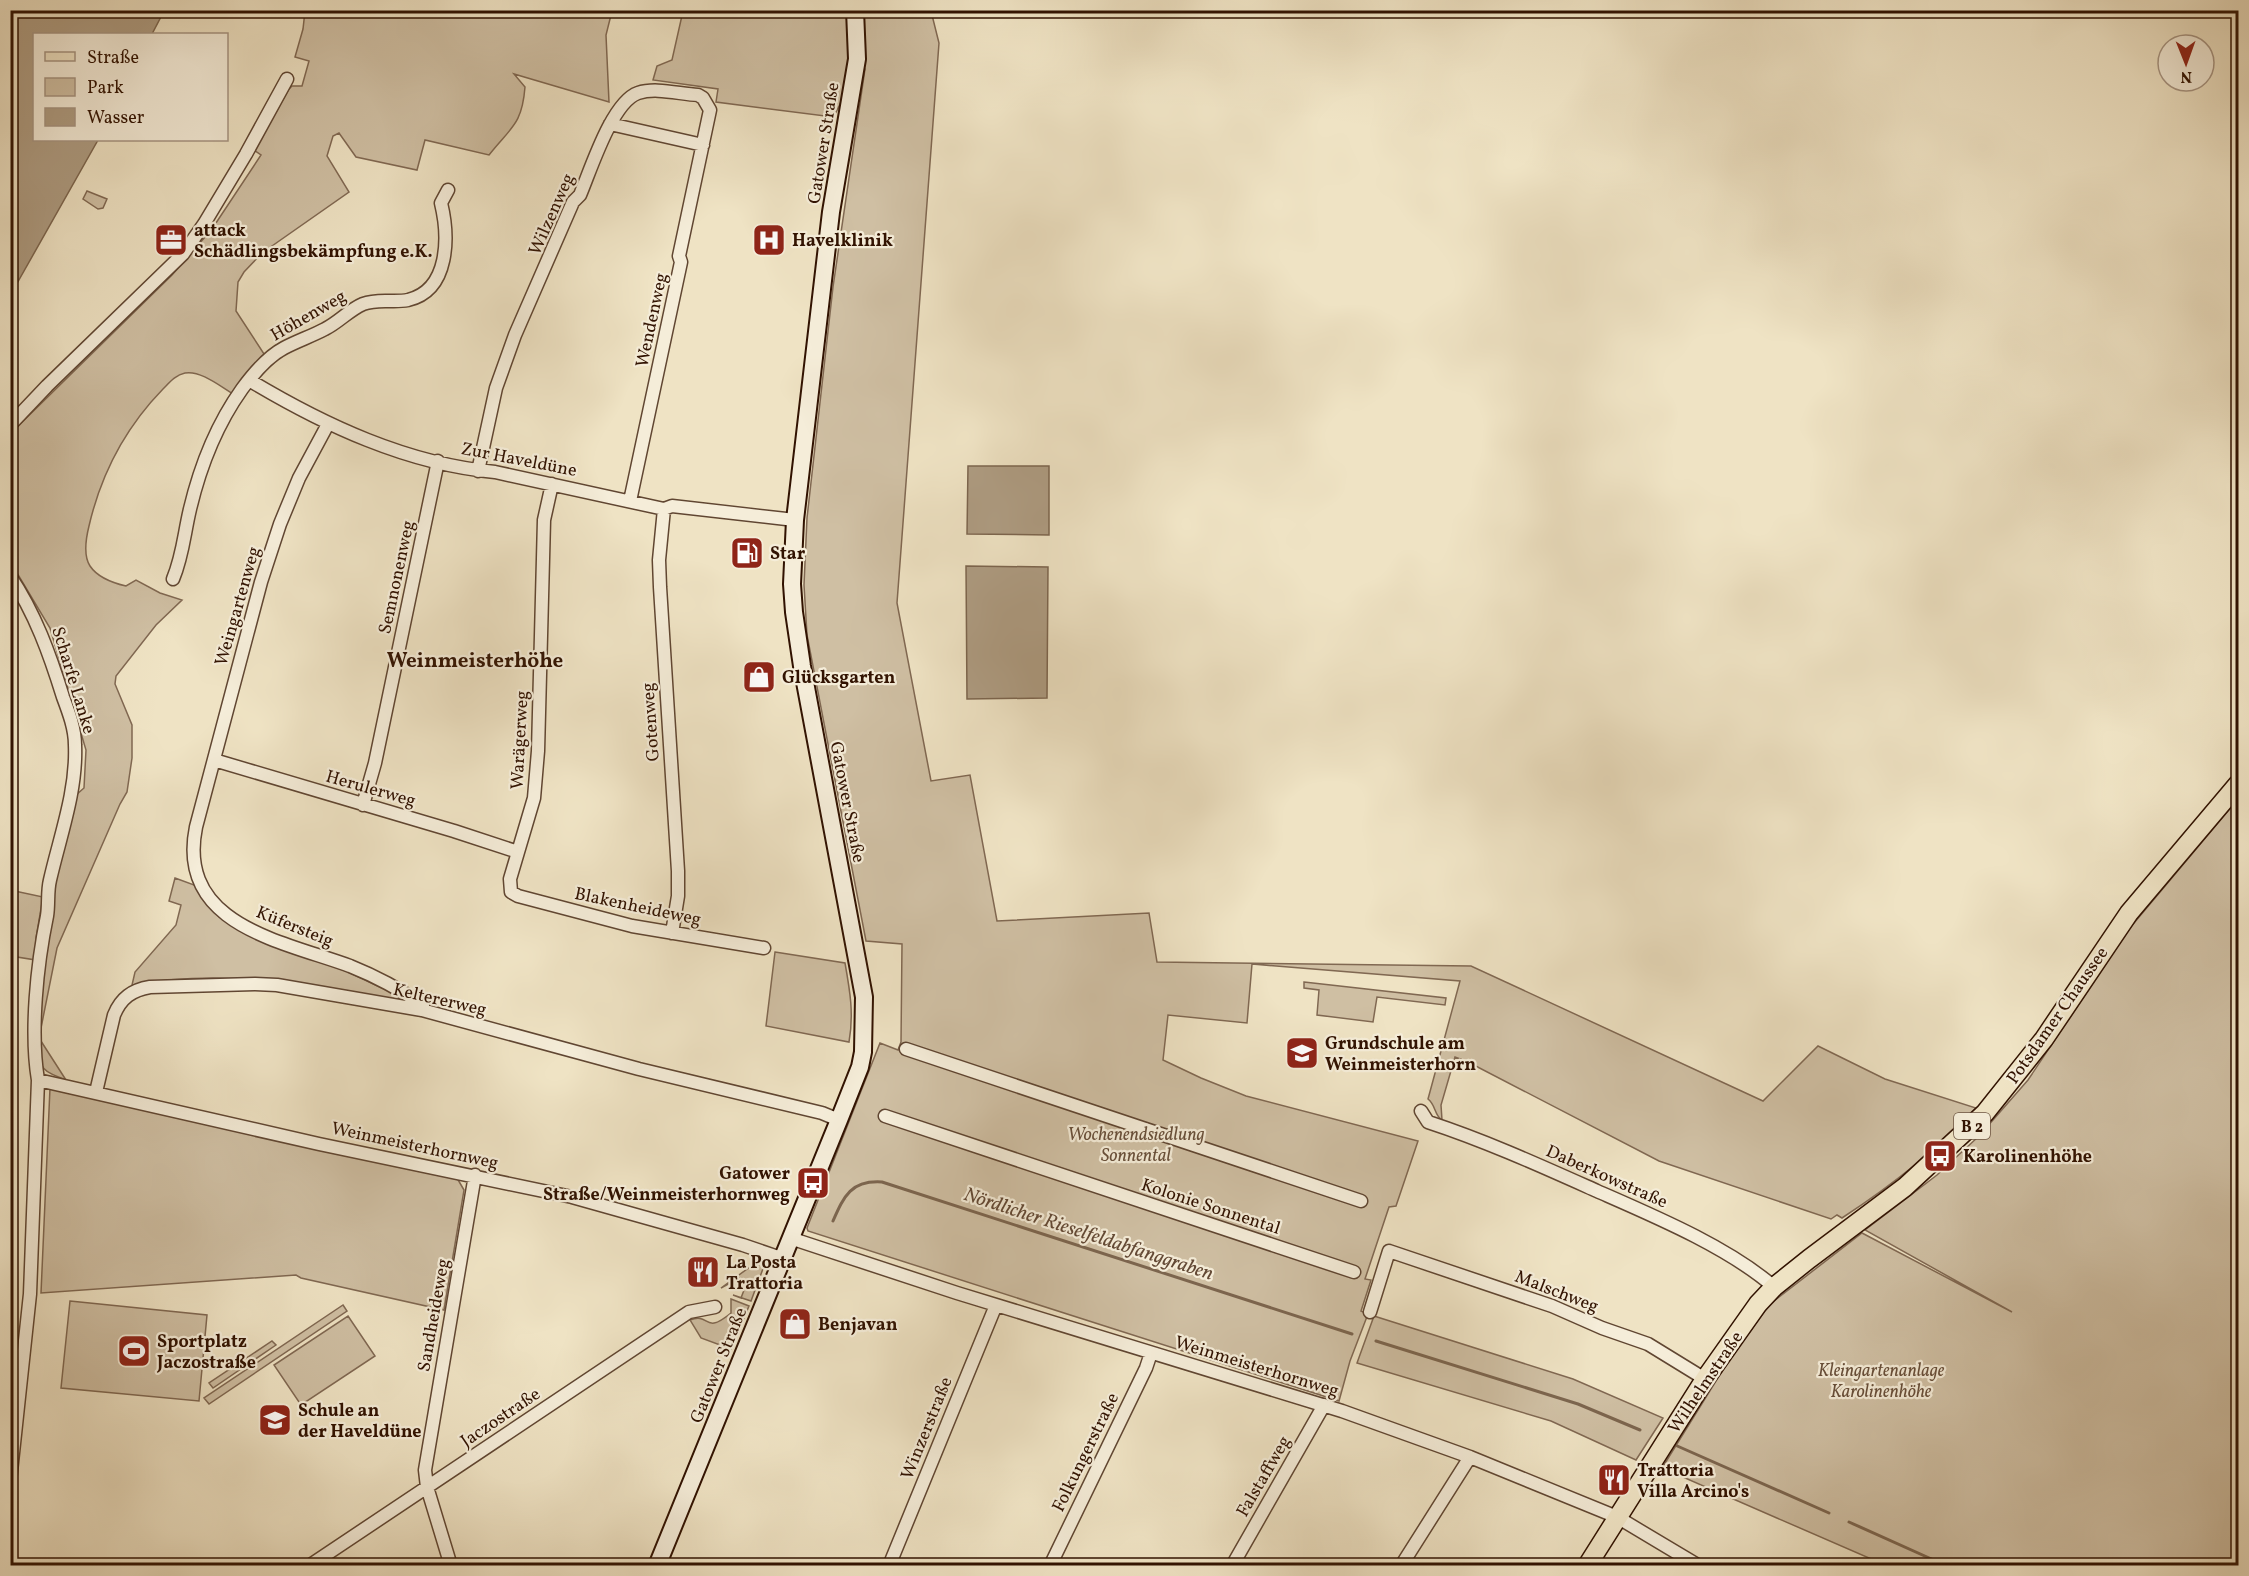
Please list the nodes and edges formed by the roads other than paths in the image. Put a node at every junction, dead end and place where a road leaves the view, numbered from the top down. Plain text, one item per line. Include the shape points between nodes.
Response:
1 (855, 10) edge
2 (287, 79) dead end
3 (610, 124) junction
4 (703, 145) junction
5 (448, 190) dead end
6 (249, 380) junction
7 (328, 424) junction
8 (10, 425) edge
9 (438, 461) junction
10 (478, 471) junction
11 (552, 484) junction
12 (630, 501) junction
13 (664, 509) junction
14 (795, 520) junction
15 (10, 576) edge
16 (173, 579) dead end
17 (214, 760) junction
18 (2238, 784) edge
19 (363, 805) junction
20 (202, 806) joint
21 (518, 852) junction
22 (510, 887) joint
23 (672, 933) junction
24 (764, 948) dead end
25 (422, 1010) junction
26 (906, 1049) dead end
27 (38, 1080) junction
28 (96, 1092) junction
29 (1421, 1111) dead end
30 (885, 1116) dead end
31 (839, 1120) junction
32 (475, 1175) junction
33 (1361, 1201) dead end
34 (1854, 1225) joint
35 (790, 1238) junction
36 (782, 1258) junction
37 (1354, 1272) dead end
38 (1774, 1287) junction
39 (996, 1305) junction
40 (714, 1307) dead end
41 (1370, 1312) dead end
42 (1151, 1353) junction
43 (1705, 1379) junction
44 (1324, 1405) junction
45 (1470, 1457) junction
46 (10, 1481) edge
47 (427, 1487) junction
48 (1617, 1517) junction
49 (309, 1566) edge
50 (451, 1566) edge
51 (657, 1566) edge
52 (889, 1566) edge
53 (1050, 1566) edge
54 (1232, 1566) edge
55 (1401, 1566) edge
56 (1587, 1566) edge
57 (1699, 1566) edge

1 - 14 main road, Gatower Straße via 857,59 833,203
2 - 8 street via 246,154 183,254
3 - 4 street
3 - 4 street, Wilzenweg via 624,101 637,93 698,95 710,111
3 - 10 street, Wilzenweg via 515,335 500,378
4 - 12 street, Wendenweg
5 - 6 street, Höhenweg via 441,203 445,252 440,272 426,290 406,301 363,304 327,328 282,349
6 - 7 street, Zur Haveldüne
6 - 16 street, Höhenweg via 201,468 182,557
7 - 9 street, Zur Haveldüne
7 - 17 street, Weingartenweg via 280,524
9 - 10 street, Zur Haveldüne
9 - 19 street, Semnonenweg
10 - 11 street, Zur Haveldüne
11 - 12 street, Zur Haveldüne
11 - 21 street, Warägerweg via 544,520 534,798
12 - 13 street, Zur Haveldüne
13 - 14 street, Zur Haveldüne via 672,506
13 - 23 street, Gotenweg via 660,587 678,871
14 - 31 main road, Gatower Straße via 794,612 864,997 863,1052
15 - 27 street, Scharfe Lanke via 37,624 75,741 71,796 49,883 40,943 34,1046
17 - 19 street, Herulerweg
17 - 20 street, Weingartenweg
18 - 34 main road, Potsdamer Chaussee / B 2 via 2128,913 2044,1039 1997,1100 1923,1172
19 - 21 street, Herulerweg
20 - 25 street, Küfersteig via 194,838 194,870 215,906 274,941 350,966 411,996 423,1005
21 - 22 street, Warägerweg
22 - 23 street, Blakenheideweg via 518,896
23 - 24 street, Blakenheideweg
25 - 28 street, Keltererweg via 277,985 142,988 124,998 117,1009
25 - 31 street, Keltererweg
26 - 33 street
27 - 28 street, Weinmeisterhornweg
27 - 46 street, Scharfe Lanke via 30,1294
28 - 32 street, Weinmeisterhornweg via 319,1144
29 - 38 street, Daberkowstraße via 1428,1122 1490,1143 1691,1235
30 - 37 street, Kolonie Sonnental
31 - 35 main road, Gatower Straße
32 - 36 street, Weinmeisterhornweg via 581,1199
32 - 47 street, Sandheideweg via 425,1470
34 - 38 main road, Wilhelmstraße / B 2
35 - 36 main road, Gatower Straße
35 - 39 street, Weinmeisterhornweg
36 - 51 main road, Gatower Straße
38 - 43 main road, Wilhelmstraße / B 2
39 - 42 street, Weinmeisterhornweg
39 - 52 street, Winzerstraße
40 - 47 street, Jaczostraße via 689,1312
41 - 43 street, Malschweg via 1389,1251 1552,1306 1648,1344
42 - 44 street, Weinmeisterhornweg
42 - 53 street, Folkungerstraße
43 - 48 main road, Wilhelmstraße / B 2
44 - 45 street, Weinmeisterhornweg
44 - 54 street, Falstaffweg
45 - 48 street, Weinmeisterhornweg
45 - 55 street
47 - 49 street, Jaczostraße
47 - 50 street, Sandheideweg
48 - 56 main road, Wilhelmstraße / B 2
48 - 57 street, Weinmeisterhornweg

